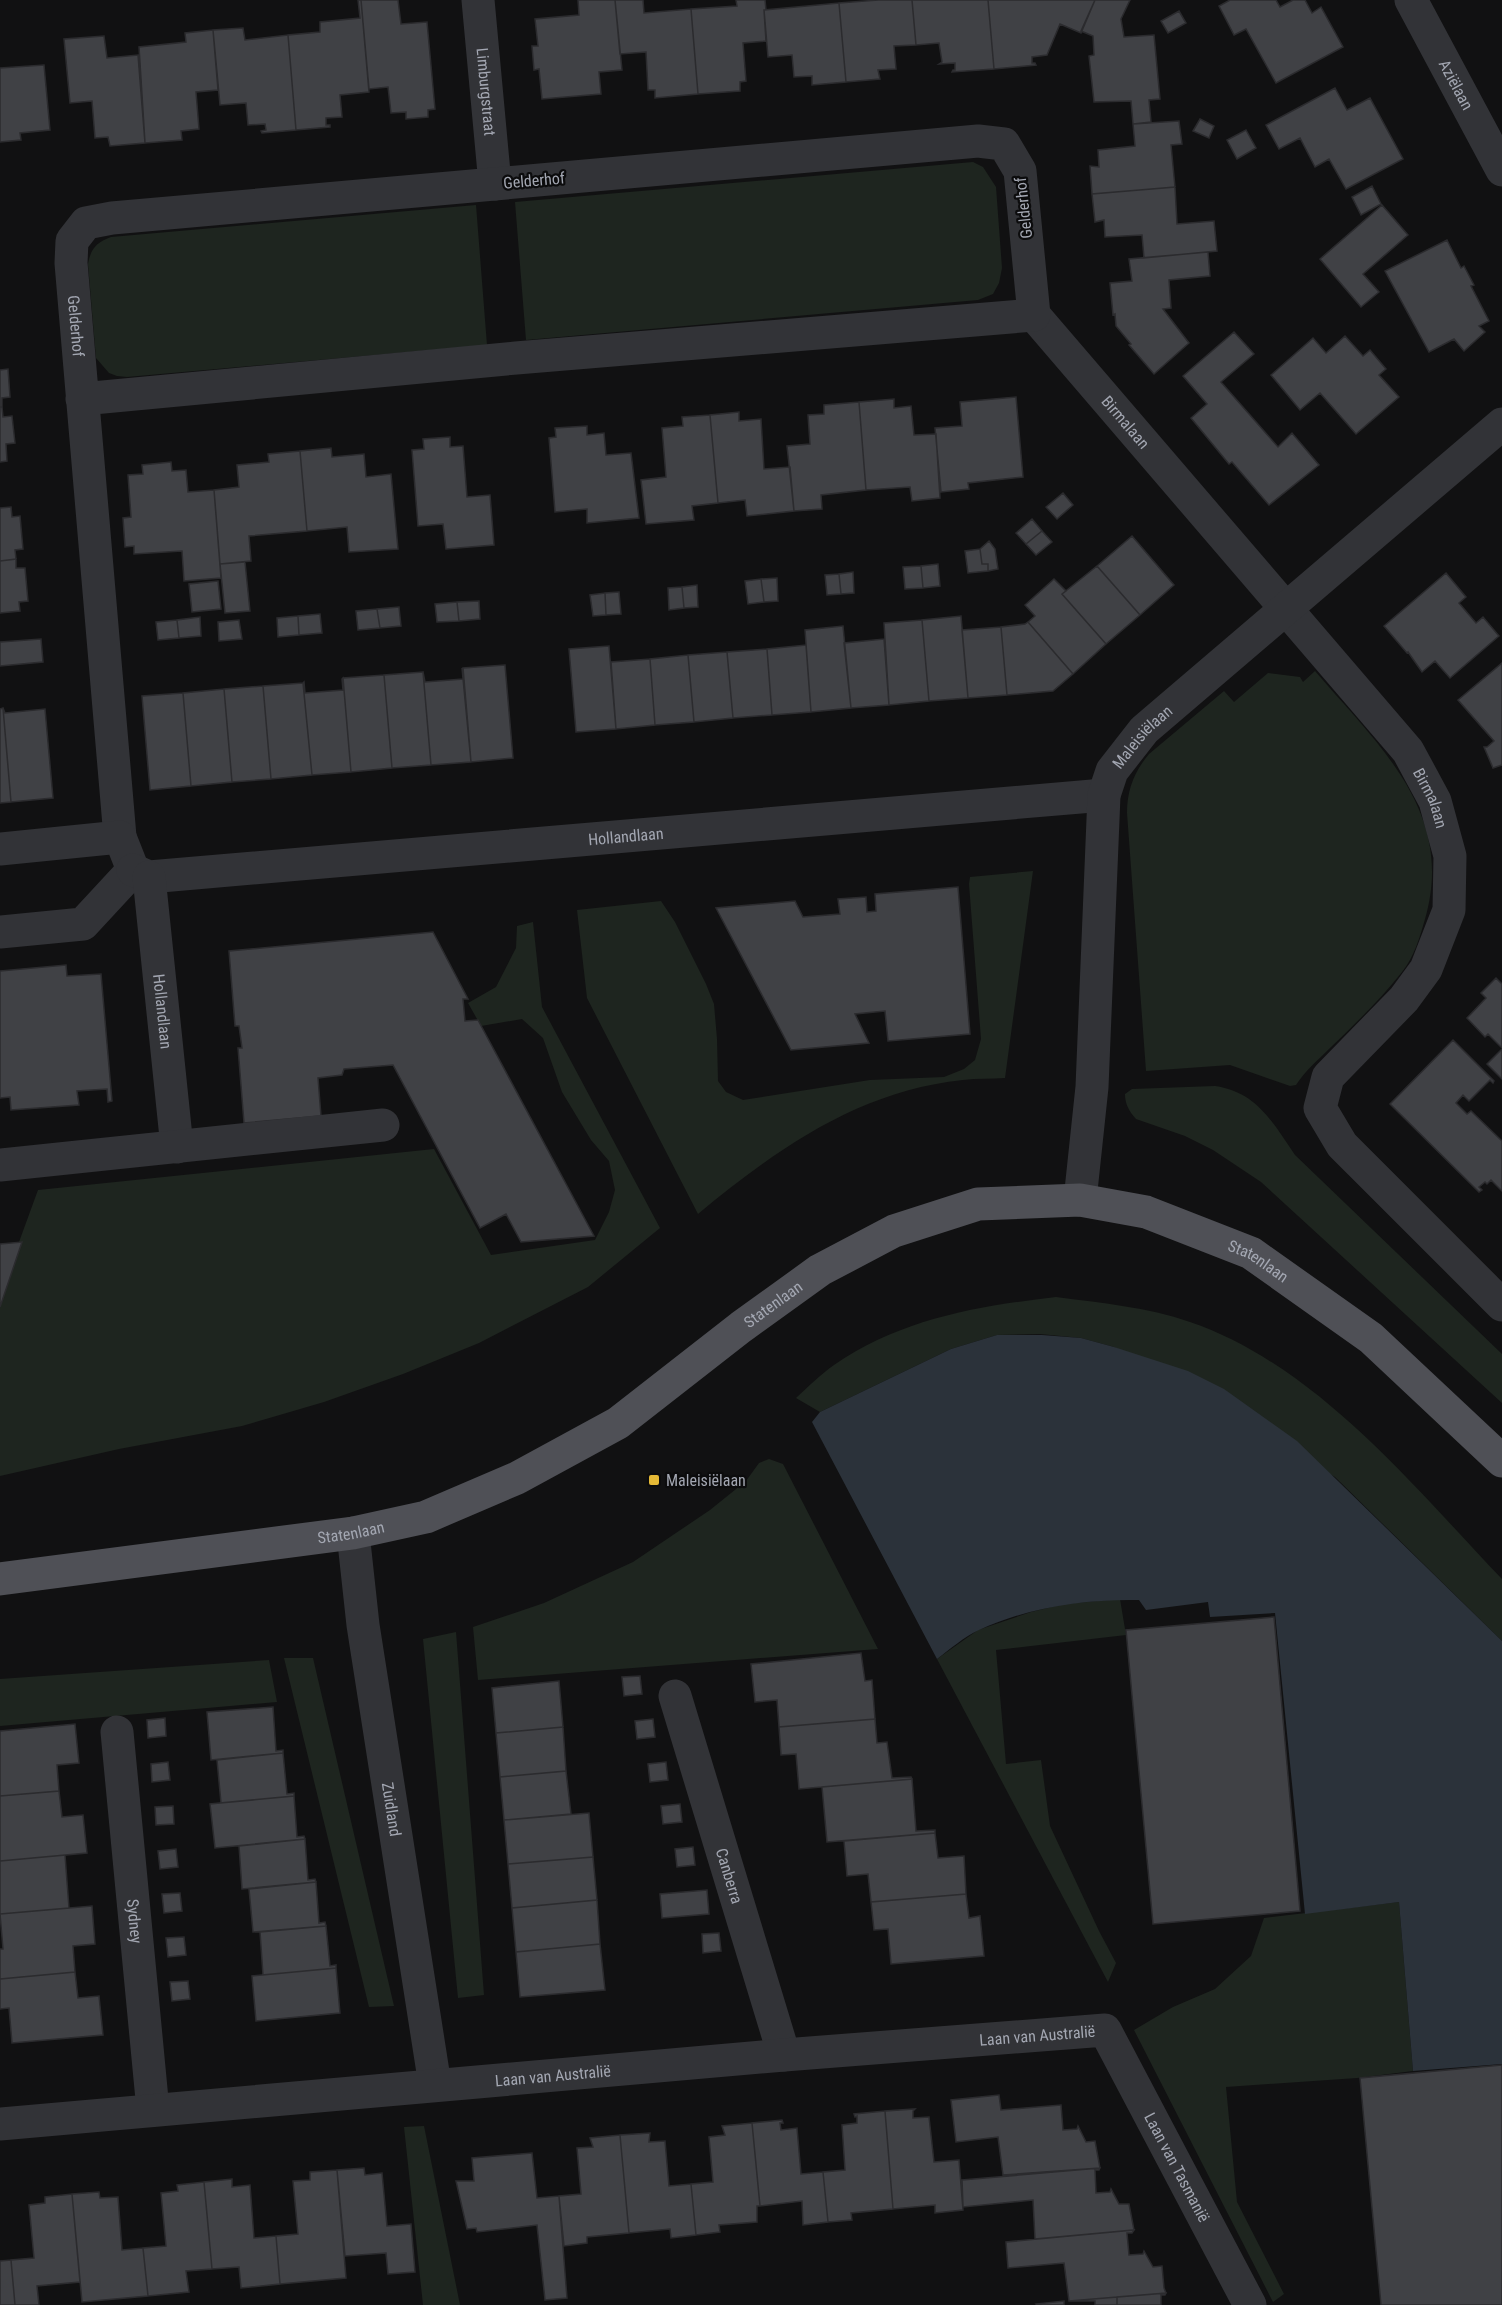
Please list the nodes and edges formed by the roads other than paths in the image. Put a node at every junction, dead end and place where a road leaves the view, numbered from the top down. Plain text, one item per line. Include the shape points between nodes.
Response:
1 (478, 0) edge
2 (1411, 0) edge
3 (1502, 170) edge
4 (495, 184) junction
5 (1034, 315) junction
6 (82, 399) junction
7 (1502, 424) edge
8 (1286, 608) junction
9 (1104, 795) junction
10 (120, 837) junction
11 (0, 849) edge
12 (141, 873) junction
13 (0, 932) edge
14 (383, 1125) dead end
15 (177, 1147) junction
16 (0, 1165) edge
17 (1080, 1200) junction
18 (1502, 1305) edge
19 (1502, 1461) edge
20 (353, 1533) junction
21 (0, 1579) edge
22 (675, 1696) dead end
23 (117, 1732) dead end
24 (1105, 2030) joint
25 (784, 2055) junction
26 (435, 2085) junction
27 (153, 2110) junction
28 (0, 2124) edge
29 (1250, 2305) edge

1 - 4 street, Limburgstraat
2 - 3 street, Aziëlaan
4 - 5 street, Gelderhof via 978,141 1004,144 1020,171
4 - 6 street, Gelderhof via 112,218 86,224 72,241 71,263
5 - 6 street
5 - 8 street, Birmalaan
6 - 10 street, Gelderhof
7 - 8 street, Maleisiëlaan
8 - 9 street, Maleisiëlaan via 1144,730 1112,771
8 - 18 street, Birmalaan via 1408,751 1435,801 1450,856 1449,910 1426,969 1404,999 1328,1077 1320,1108 1342,1145
9 - 12 street, Hollandlaan
9 - 17 street, Maleisiëlaan via 1092,1087
10 - 11 street
10 - 12 street, Hollandlaan
12 - 13 street via 83,924
12 - 15 street, Hollandlaan
14 - 15 street
15 - 16 street
17 - 19 main road, Statenlaan via 1146,1212 1251,1253 1371,1338
17 - 20 main road, Statenlaan via 978,1204 894,1231 820,1270 618,1423 517,1478 426,1517
20 - 21 main road, Statenlaan
20 - 26 street, Zuidland via 363,1625
22 - 25 street, Canberra
23 - 27 street, Sydney
24 - 25 street, Laan van Australië
24 - 29 street, Laan van Tasmanië
25 - 26 street, Laan van Australië
26 - 27 street, Laan van Australië
27 - 28 street, Laan van Australië

